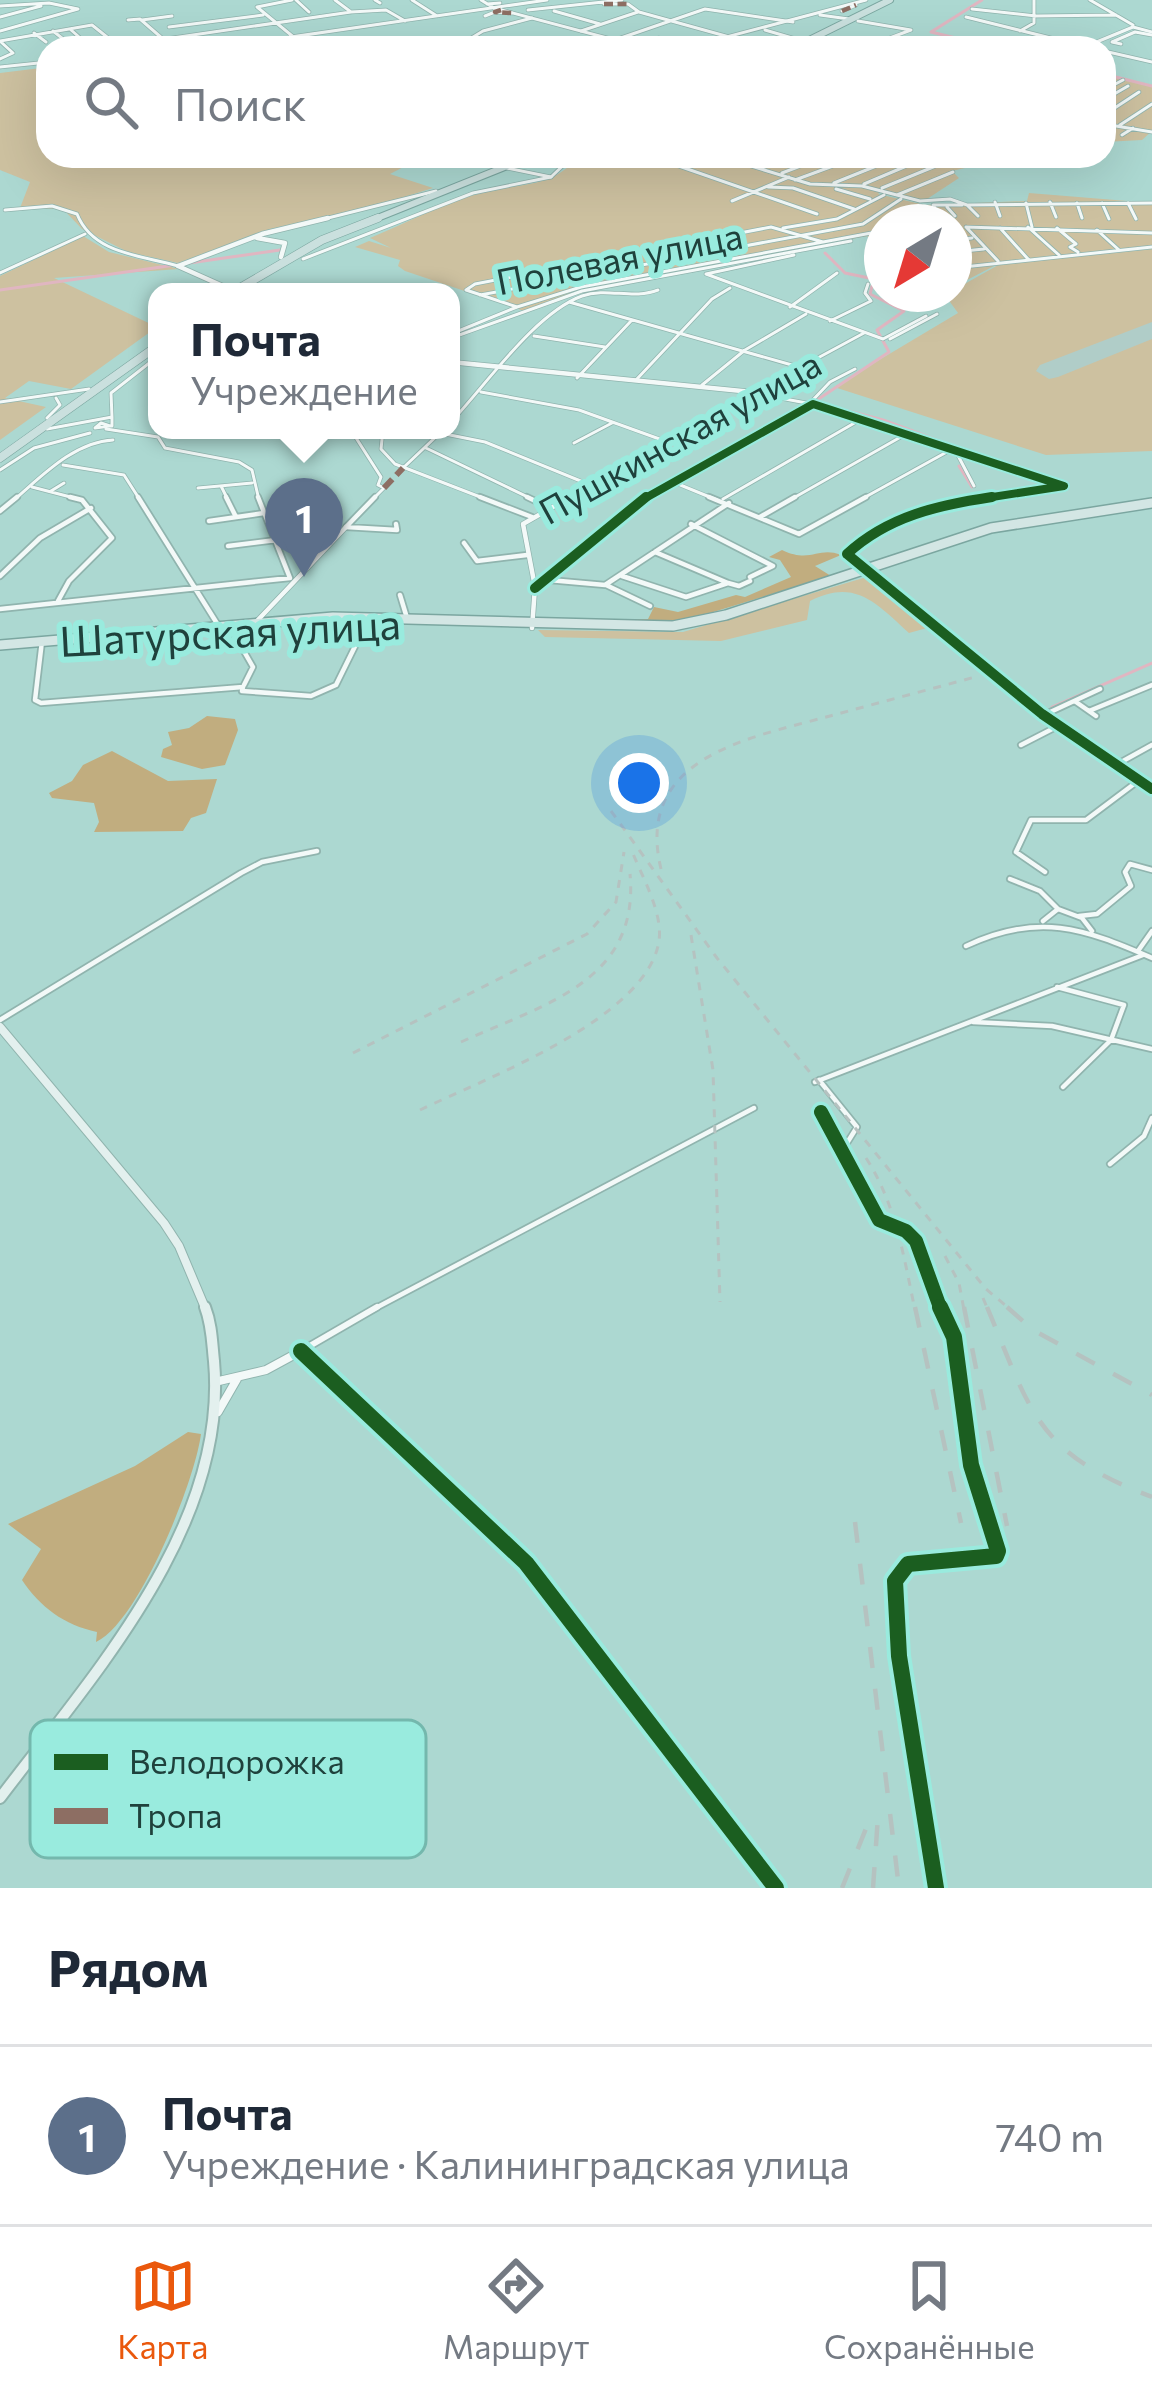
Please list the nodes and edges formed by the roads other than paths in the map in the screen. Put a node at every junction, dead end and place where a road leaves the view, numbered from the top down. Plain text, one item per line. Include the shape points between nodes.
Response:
1 (294, 0) edge
2 (335, 0) edge
3 (412, 0) edge
4 (481, 0) edge
5 (547, 0) edge
6 (618, 0) edge
7 (866, 0) edge
8 (893, 0) edge
9 (1034, 0) edge
10 (1090, 0) edge
11 (49, 4) junction
12 (604, 4) dead end
13 (856, 5) dead end
14 (0, 6) edge
15 (499, 7) edge
16 (972, 9) dead end
17 (528, 10) dead end
18 (553, 10) junction
19 (309, 12) dead end
20 (351, 12) junction
21 (638, 12) junction
22 (846, 13) dead end
23 (871, 13) junction
24 (263, 15) junction
25 (819, 15) junction
26 (1116, 15) junction
27 (172, 16) dead end
28 (437, 16) junction
29 (485, 16) dead end
30 (966, 16) dead end
31 (1036, 16) junction
32 (532, 18) junction
33 (837, 18) junction
34 (0, 20) edge
35 (128, 20) dead end
36 (142, 20) junction
37 (405, 20) junction
38 (674, 20) junction
39 (858, 21) junction
40 (878, 21) junction
41 (793, 22) junction
42 (1152, 23) edge
43 (600, 24) junction
44 (277, 25) junction
45 (1133, 26) junction
46 (170, 27) dead end
47 (1141, 27) junction
48 (69, 28) junction
49 (3, 30) edge
50 (53, 31) junction
51 (580, 31) junction
52 (765, 31) junction
53 (1020, 31) junction
54 (829, 32) junction
55 (34, 33) junction
56 (1152, 33) edge
57 (38, 36) edge
58 (59, 36) edge
59 (78, 36) edge
60 (106, 36) edge
61 (160, 36) edge
62 (187, 36) edge
63 (291, 36) edge
64 (299, 36) edge
65 (475, 36) edge
66 (599, 36) edge
67 (627, 36) edge
68 (720, 36) edge
69 (737, 36) edge
70 (776, 36) edge
71 (820, 36) edge
72 (822, 36) edge
73 (895, 36) edge
74 (1039, 36) edge
75 (1111, 36) edge
76 (1116, 40) edge
77 (0, 41) edge
78 (1116, 43) edge
79 (1121, 44) dead end
80 (1116, 54) edge
81 (0, 59) edge
82 (1151, 61) edge
83 (36, 63) edge
84 (0, 67) edge
85 (1123, 80) dead end
86 (1116, 84) edge
87 (1128, 86) dead end
88 (1139, 92) dead end
89 (1116, 93) edge
90 (1152, 104) edge
91 (1116, 107) edge
92 (1116, 125) edge
93 (1120, 125) junction
94 (1133, 128) junction
95 (1150, 132) edge
96 (1122, 135) dead end
97 (493, 168) edge
98 (502, 168) edge
99 (505, 168) edge
100 (515, 168) edge
101 (559, 168) edge
102 (684, 168) edge
103 (763, 168) edge
104 (796, 168) edge
105 (823, 168) edge
106 (873, 168) edge
107 (902, 168) edge
108 (931, 168) edge
109 (522, 169) joint
110 (953, 172) dead end
111 (487, 174) junction
112 (780, 174) junction
113 (549, 177) junction
114 (792, 178) junction
115 (830, 186) junction
116 (859, 186) junction
117 (768, 188) junction
118 (879, 190) junction
119 (436, 191) junction
120 (755, 193) junction
121 (899, 197) junction
122 (870, 199) junction
123 (732, 201) dead end
124 (995, 202) junction
125 (1026, 202) junction
126 (1050, 202) junction
127 (1077, 203) junction
128 (1102, 203) junction
129 (1129, 203) junction
130 (1152, 203) edge
131 (916, 204) edge
132 (925, 204) edge
133 (972, 204) edge
134 (854, 209) junction
135 (5, 210) dead end
136 (972, 210) edge
137 (818, 214) dead end
138 (978, 216) dead end
139 (1000, 216) dead end
140 (1056, 217) dead end
141 (1082, 218) dead end
142 (1109, 219) dead end
143 (1136, 219) dead end
144 (1030, 227) junction
145 (777, 228) junction
146 (1000, 228) junction
147 (1057, 228) junction
148 (1097, 230) junction
149 (1152, 232) edge
150 (85, 234) junction
151 (864, 234) edge
152 (801, 236) junction
153 (974, 238) joint
154 (242, 241) junction
155 (851, 241) dead end
156 (823, 242) junction
157 (1152, 247) edge
158 (984, 249) junction
159 (972, 250) edge
160 (1121, 250) junction
161 (805, 252) dead end
162 (1082, 254) junction
163 (1060, 256) junction
164 (281, 257) junction
165 (303, 259) dead end
166 (1028, 259) junction
167 (998, 262) junction
168 (972, 266) edge
169 (183, 268) junction
170 (0, 273) edge
171 (836, 273) dead end
172 (214, 283) edge
173 (239, 283) edge
174 (241, 283) edge
175 (733, 287) junction
176 (658, 290) dead end
177 (481, 296) junction
178 (568, 302) junction
179 (864, 304) edge
180 (517, 307) junction
181 (790, 308) junction
182 (808, 313) junction
183 (938, 314) dead end
184 (926, 316) dead end
185 (633, 320) junction
186 (830, 321) junction
187 (460, 332) edge
188 (460, 333) edge
189 (679, 333) junction
190 (864, 333) junction
191 (534, 336) junction
192 (882, 339) junction
193 (605, 347) junction
194 (148, 349) edge
195 (745, 350) junction
196 (460, 363) edge
197 (148, 364) edge
198 (799, 367) junction
199 (855, 369) dead end
200 (501, 370) junction
201 (578, 378) junction
202 (636, 380) junction
203 (703, 386) junction
204 (92, 389) junction
205 (482, 392) junction
206 (753, 393) junction
207 (51, 396) junction
208 (0, 402) edge
209 (813, 404) junction
210 (460, 413) edge
211 (47, 418) junction
212 (864, 418) junction
213 (76, 420) junction
214 (614, 422) junction
215 (105, 427) junction
216 (92, 428) junction
217 (909, 432) junction
218 (148, 435) edge
219 (460, 436) edge
220 (26, 439) junction
221 (159, 439) edge
222 (357, 439) edge
223 (382, 439) edge
224 (434, 439) edge
225 (113, 440) dead end
226 (664, 441) junction
227 (574, 443) dead end
228 (426, 448) junction
229 (954, 448) junction
230 (0, 455) edge
231 (63, 465) junction
232 (403, 468) junction
233 (0, 470) edge
234 (673, 482) junction
235 (64, 483) dead end
236 (252, 483) junction
237 (589, 484) junction
238 (221, 486) junction
239 (974, 486) dead end
240 (32, 487) junction
241 (199, 488) dead end
242 (51, 491) junction
243 (723, 499) junction
244 (729, 503) junction
245 (1152, 505) edge
246 (548, 506) junction
247 (91, 508) junction
248 (0, 511) edge
249 (264, 513) junction
250 (236, 517) junction
251 (532, 517) junction
252 (760, 517) junction
253 (209, 521) dead end
254 (396, 524) dead end
255 (691, 524) junction
256 (346, 527) junction
257 (276, 540) junction
258 (464, 543) dead end
259 (228, 546) dead end
260 (653, 551) junction
261 (527, 554) junction
262 (3, 567) edge
263 (871, 571) junction
264 (620, 575) junction
265 (0, 576) edge
266 (294, 578) junction
267 (549, 580) junction
268 (728, 583) junction
269 (605, 584) junction
270 (535, 588) junction
271 (200, 590) junction
272 (400, 595) dead end
273 (56, 604) junction
274 (650, 605) dead end
275 (0, 609) edge
276 (366, 619) junction
277 (407, 619) junction
278 (255, 624) junction
279 (218, 625) junction
280 (533, 626) junction
281 (230, 627) junction
282 (41, 643) junction
283 (0, 647) edge
284 (1150, 686) edge
285 (243, 687) junction
286 (1100, 689) dead end
287 (1075, 701) junction
288 (1089, 711) junction
289 (1044, 716) junction
290 (1096, 716) dead end
291 (1058, 726) junction
292 (1021, 745) dead end
293 (1152, 745) edge
294 (1114, 766) junction
295 (1138, 781) junction
296 (1152, 789) edge
297 (317, 851) dead end
298 (1152, 870) edge
299 (1045, 872) dead end
300 (1010, 879) dead end
301 (1058, 909) junction
302 (1079, 916) junction
303 (1043, 921) junction
304 (1152, 931) edge
305 (1092, 932) junction
306 (966, 946) dead end
307 (1141, 953) junction
308 (1152, 958) edge
309 (1057, 987) junction
310 (967, 1022) junction
311 (0, 1024) edge
312 (1112, 1040) junction
313 (1152, 1049) edge
314 (1063, 1087) dead end
315 (754, 1108) dead end
316 (821, 1112) dead end
317 (1152, 1118) edge
318 (842, 1151) junction
319 (1110, 1164) dead end
320 (301, 1351) junction
321 (238, 1378) junction
322 (220, 1381) junction
323 (218, 1412) junction
324 (54, 1720) edge
325 (30, 1755) edge
326 (0, 1798) edge
327 (776, 1888) edge
328 (936, 1888) edge

1 - 19 street
1 - 24 street via 257,7
2 - 20 street
3 - 28 street
4 - 15 street
5 - 15 street
6 - 18 street
7 - 25 street
8 - 23 highway
9 - 31 street
10 - 26 street
11 - 14 street
11 - 34 street
11 - 49 street via 78,9
12 - 21 street
13 - 22 street
15 - 28 street
15 - 29 street
15 - 32 street
16 - 31 street
17 - 18 street
18 - 43 street
20 - 37 street via 383,10
20 - 44 street
21 - 38 street
21 - 43 street
23 - 33 street
23 - 39 highway
23 - 40 street
23 - 54 highway
24 - 44 street
24 - 46 street
25 - 33 street
25 - 41 street
26 - 31 street
26 - 45 street
27 - 36 street
28 - 37 street
30 - 53 street
31 - 53 street
32 - 51 street
32 - 65 street
33 - 54 street via 843,22
34 - 49 street
35 - 36 street
36 - 61 street
37 - 64 street
38 - 41 street via 705,10
38 - 67 street
38 - 68 street
39 - 40 street
39 - 72 highway
40 - 73 street via 911,30
41 - 52 street
42 - 47 street
43 - 51 street
44 - 62 street
44 - 63 street
45 - 47 street
45 - 75 street
47 - 56 street
48 - 50 street
48 - 59 street
48 - 60 street via 92,25
50 - 55 street
50 - 58 street
51 - 66 street
52 - 69 street
52 - 70 street
53 - 74 street
54 - 71 highway
55 - 57 street
55 - 77 street
56 - 76 street
77 - 81 street via 13,52
78 - 79 street
80 - 82 street
83 - 84 street
85 - 86 street
87 - 89 street
88 - 91 street
90 - 93 street
92 - 93 street
93 - 94 street
94 - 95 street
94 - 96 street
97 - 119 highway
98 - 111 highway
99 - 111 street
100 - 109 street
101 - 113 street
102 - 120 street
103 - 112 street
104 - 112 street
105 - 114 street
106 - 115 street
107 - 116 street
108 - 118 street
109 - 113 street
110 - 121 street, Полевая улица
111 - 174 highway via 311,245
112 - 114 street
113 - 165 street via 473,193
114 - 115 street
114 - 117 street
115 - 116 street
115 - 122 street
116 - 118 street
117 - 120 street
117 - 134 street
118 - 121 street
119 - 154 street
119 - 164 highway
120 - 123 street
120 - 137 street
121 - 122 street
121 - 131 street
121 - 132 street
121 - 152 street, Полевая улица via 863,224
122 - 134 street, Полевая улица
124 - 125 street
124 - 133 street
124 - 139 street
125 - 126 street
125 - 144 street
126 - 127 street
126 - 140 street
127 - 128 street
127 - 141 street
128 - 129 street
128 - 142 street
129 - 130 street
129 - 143 street
134 - 145 street, Полевая улица
135 - 150 street via 61,206 77,214
136 - 138 street
144 - 146 street
144 - 147 street
144 - 163 street
145 - 152 street
145 - 177 street, Полевая улица via 466,290
146 - 153 street via 965,227
146 - 166 street
147 - 148 street
147 - 162 street
148 - 149 street
148 - 160 street
150 - 169 street via 108,249
150 - 170 street
151 - 156 street
152 - 156 street
152 - 177 street, Полевая улица
153 - 158 street
154 - 164 street via 283,242
154 - 169 street
155 - 188 street via 582,291
156 - 180 street via 581,287
157 - 160 street
158 - 159 street
158 - 167 street
160 - 162 street
161 - 175 street via 706,274
162 - 163 street
163 - 166 street
164 - 173 highway
166 - 167 street
167 - 168 street
169 - 172 street
171 - 181 street
175 - 181 street
175 - 189 street
176 - 178 street via 643,297 606,290
177 - 180 street
178 - 185 street
178 - 191 street
179 - 186 street
180 - 187 street
181 - 182 street
182 - 186 street
182 - 195 street
183 - 192 street
184 - 192 street
185 - 189 street
185 - 193 street
186 - 190 street
189 - 195 street
189 - 202 street
190 - 192 street
190 - 198 street, Пушкинская улица
191 - 193 street
191 - 200 street
193 - 201 street
194 - 204 highway
195 - 198 street
195 - 203 street
196 - 200 street
197 - 215 street via 111,393
198 - 206 street, Пушкинская улица
199 - 209 street via 830,382
200 - 201 street
200 - 205 street
201 - 202 street
202 - 203 street
203 - 206 street
204 - 207 street
204 - 211 highway
204 - 213 street via 71,412
204 - 220 highway
205 - 210 street
205 - 214 street
206 - 209 street
206 - 226 street, Пушкинская улица
207 - 208 street
207 - 211 street via 60,404
209 - 212 street
209 - 234 street
211 - 230 highway
212 - 217 street
212 - 243 street
213 - 216 street
213 - 220 street
214 - 226 street
214 - 227 street
215 - 216 street
215 - 216 street
215 - 218 street
216 - 233 street
217 - 229 street
217 - 252 street
219 - 237 street
220 - 230 highway
221 - 236 street via 165,448 239,462 252,470
222 - 256 street via 384,488
223 - 232 street via 381,449
224 - 228 street
225 - 231 street via 82,447
226 - 237 street, Пушкинская улица
228 - 232 street
228 - 246 street
229 - 239 street
229 - 252 street via 799,534
229 - 263 street via 1061,488 927,507 846,551
231 - 240 street
231 - 271 street via 124,475
232 - 251 street
234 - 243 street
234 - 267 street
235 - 242 street
236 - 238 street
236 - 249 street
237 - 246 street, Пушкинская улица
238 - 241 street
238 - 250 street
240 - 242 street
240 - 248 street
242 - 247 street
243 - 244 street
244 - 252 street
244 - 255 street
245 - 263 main road via 1000,526
246 - 251 street, Пушкинская улица
247 - 262 street
247 - 273 street via 112,542
249 - 250 street
249 - 257 street
250 - 253 street
251 - 261 street, Пушкинская улица via 524,524
254 - 256 street via 397,530
255 - 260 street
255 - 268 street via 773,566 739,586
256 - 266 street
257 - 259 street
257 - 266 street
258 - 261 street via 477,560
260 - 264 street
260 - 268 street
261 - 270 street, Пушкинская улица
262 - 265 street
263 - 280 main road via 692,628
263 - 289 street
264 - 268 street via 682,600
264 - 269 street
266 - 271 street
266 - 278 street
267 - 269 street
267 - 270 street
269 - 274 street
270 - 280 street, Пушкинская улица
271 - 273 street
271 - 279 street
272 - 277 street
273 - 275 street
276 - 277 main road, Шатурская улица
276 - 278 main road, Шатурская улица
276 - 280 main road, Шатурская улица
276 - 285 street via 330,693 306,698
277 - 280 main road, Шатурская улица
278 - 279 main road, Шатурская улица
278 - 281 main road, Шатурская улица
279 - 282 main road, Шатурская улица
281 - 282 main road, Шатурская улица
281 - 285 street via 253,667
282 - 283 main road, Шатурская улица
282 - 285 street via 41,703
284 - 288 street
286 - 287 street
287 - 288 street
287 - 289 street
288 - 290 street
289 - 291 street
291 - 292 street
291 - 294 street
293 - 294 street
294 - 295 street
295 - 296 street
295 - 299 street via 1086,820 1031,820 1016,852
297 - 311 street via 241,873
298 - 302 street via 1130,864 1124,872 1131,886 1096,914
300 - 301 street
301 - 302 street
301 - 303 street
302 - 305 street
303 - 305 street
303 - 306 street
304 - 307 street
305 - 307 street
307 - 308 street
307 - 309 street
309 - 310 street
309 - 312 street via 1123,1003
310 - 312 street via 1026,1023
310 - 318 street via 817,1081 857,1126
311 - 322 main road via 177,1242 199,1289
312 - 313 street
312 - 314 street
315 - 320 street
316 - 318 street
317 - 319 street via 1144,1136
318 - 328 street via 879,1220 916,1241 954,1337 971,1465 998,1551 908,1564 895,1581
320 - 321 street
320 - 327 street via 526,1563
321 - 322 street
321 - 323 street
322 - 323 main road
323 - 324 main road via 194,1500 163,1564
325 - 326 main road

